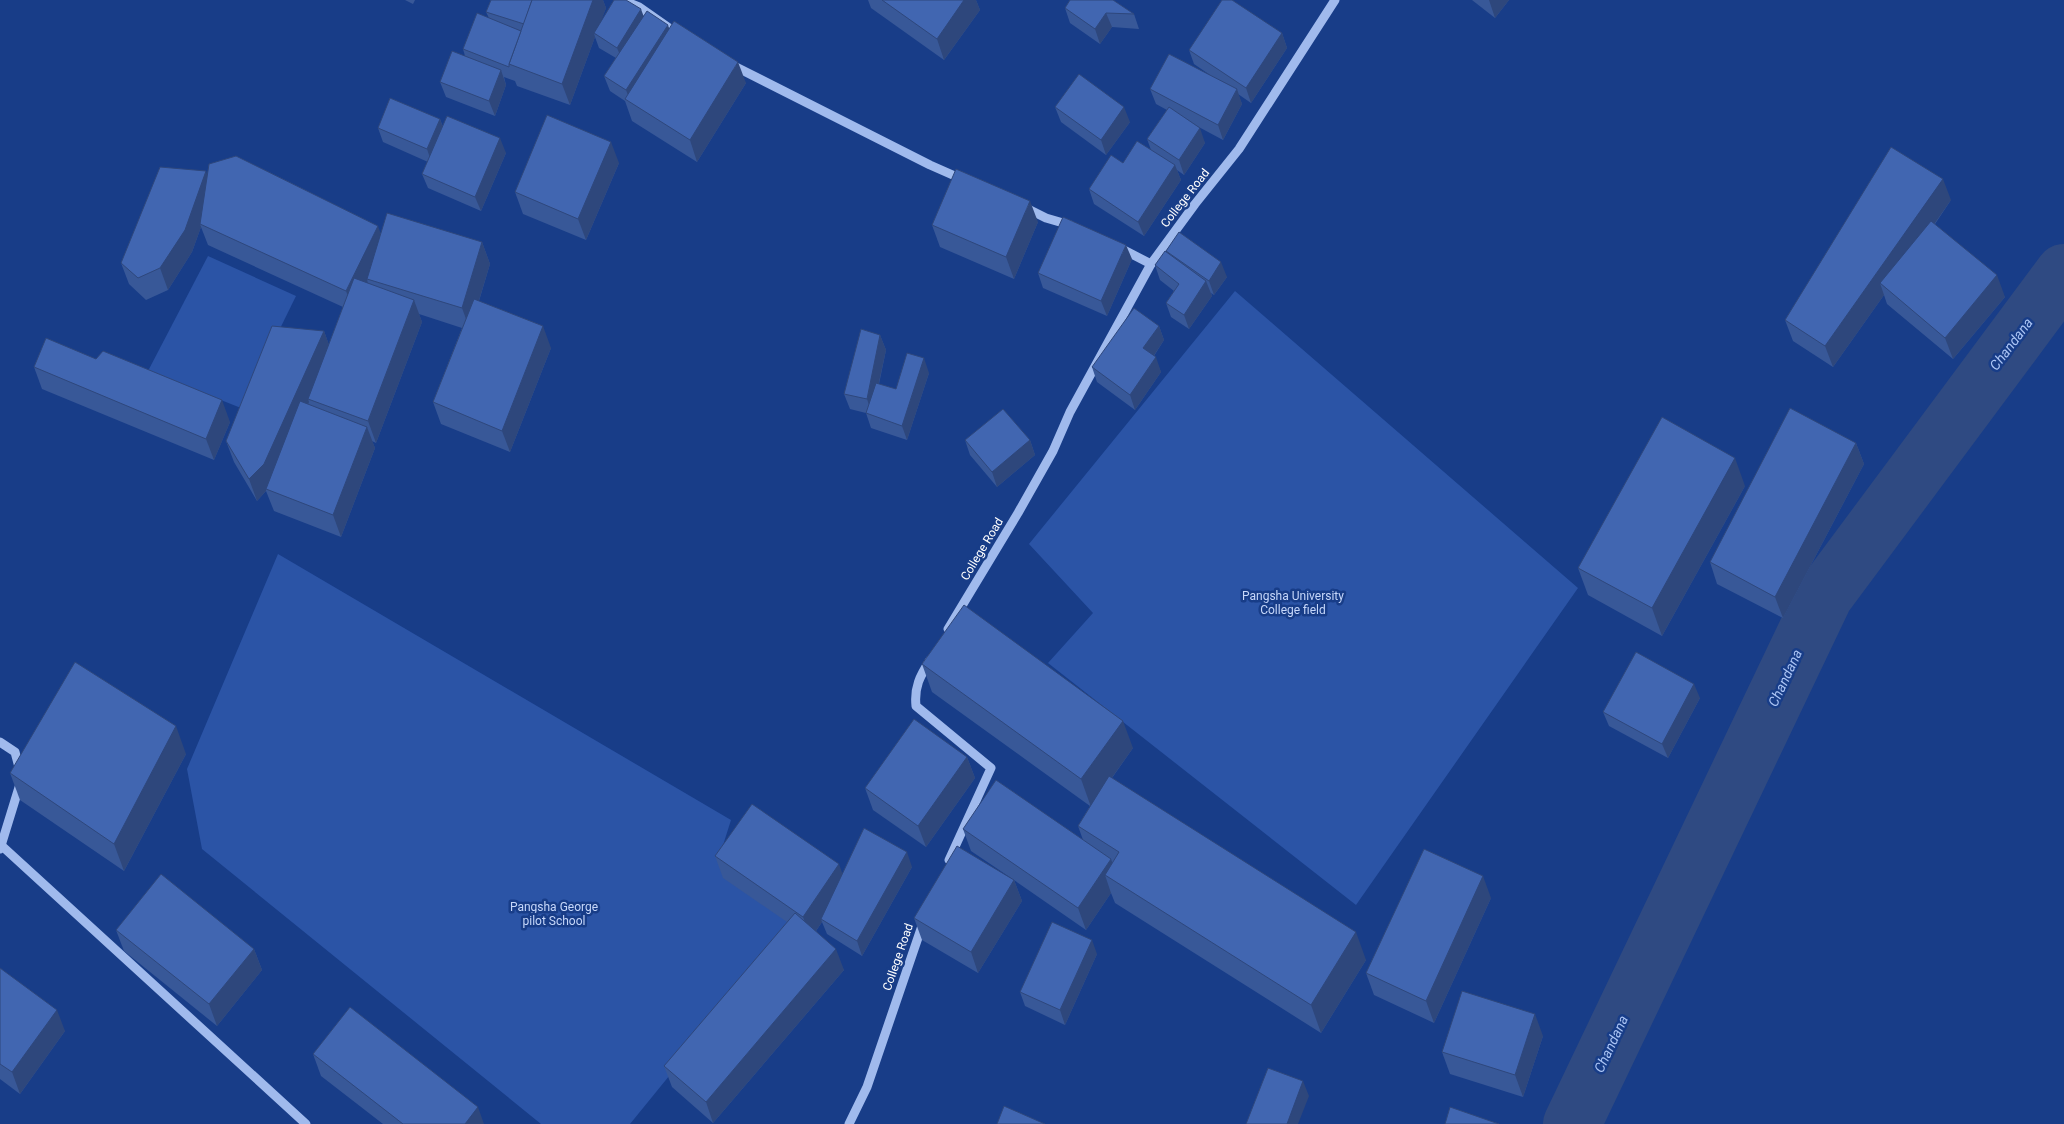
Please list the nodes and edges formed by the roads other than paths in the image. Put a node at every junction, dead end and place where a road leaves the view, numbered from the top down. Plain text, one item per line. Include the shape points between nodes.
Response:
1 (622, 0) edge
2 (1335, 0) edge
3 (684, 37) edge
4 (722, 60) edge
5 (976, 185) edge
6 (1011, 201) edge
7 (1078, 228) edge
8 (1110, 242) edge
9 (1151, 264) junction
10 (941, 641) edge
11 (936, 650) edge
12 (0, 742) edge
13 (1, 848) edge
14 (947, 865) edge
15 (925, 917) edge
16 (306, 1124) edge
17 (848, 1124) edge

1 - 3 street via 639,7
2 - 9 street, College Road via 1239,150
4 - 5 street
6 - 7 street via 1046,218
8 - 9 street
9 - 10 street, College Road via 1070,412 1053,451
11 - 14 street via 914,693 916,706 991,768
12 - 13 street via 15,752 21,776
13 - 16 street
15 - 17 street, College Road via 867,1087

